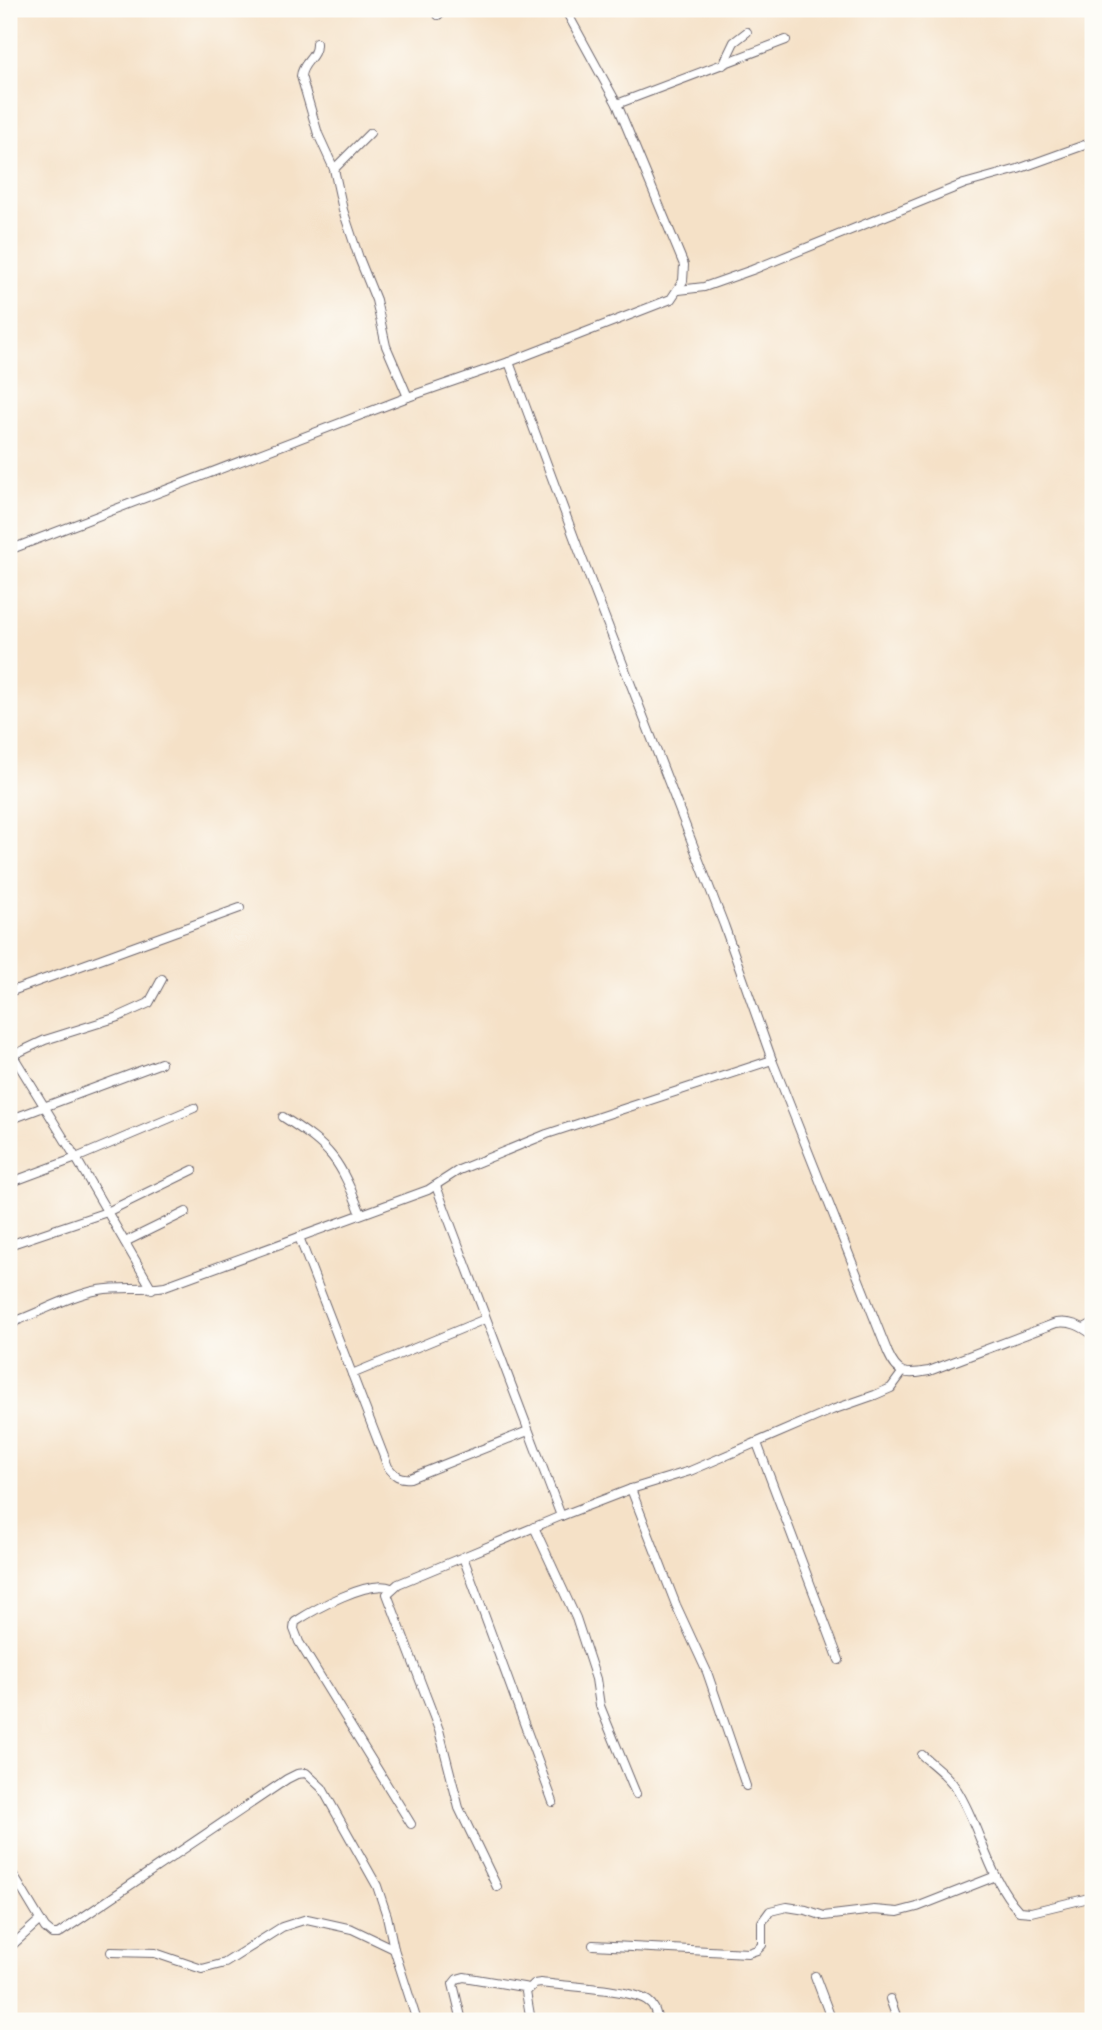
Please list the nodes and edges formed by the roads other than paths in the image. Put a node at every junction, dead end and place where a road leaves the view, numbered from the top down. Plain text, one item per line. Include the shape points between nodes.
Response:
1 (447, 9) edge
2 (565, 9) edge
3 (438, 15) dead end
4 (747, 32) dead end
5 (786, 40) dead end
6 (316, 43) dead end
7 (723, 65) junction
8 (617, 104) junction
9 (370, 133) dead end
10 (1093, 142) edge
11 (334, 169) junction
12 (679, 290) junction
13 (509, 362) junction
14 (408, 397) junction
15 (9, 550) edge
16 (240, 908) dead end
17 (162, 979) dead end
18 (9, 992) edge
19 (10, 1054) edge
20 (772, 1060) junction
21 (161, 1063) dead end
22 (44, 1106) junction
23 (194, 1108) dead end
24 (283, 1116) dead end
25 (9, 1120) edge
26 (76, 1157) junction
27 (193, 1170) dead end
28 (9, 1183) edge
29 (436, 1186) junction
30 (107, 1212) junction
31 (186, 1212) dead end
32 (361, 1214) junction
33 (299, 1237) junction
34 (125, 1241) junction
35 (9, 1245) edge
36 (152, 1289) junction
37 (9, 1309) edge
38 (485, 1319) junction
39 (16, 1321) junction
40 (1093, 1323) edge
41 (1084, 1328) junction
42 (9, 1329) edge
43 (1093, 1335) edge
44 (902, 1373) junction
45 (352, 1374) junction
46 (528, 1431) junction
47 (757, 1443) junction
48 (631, 1489) junction
49 (561, 1516) junction
50 (534, 1527) junction
51 (463, 1558) junction
52 (391, 1588) junction
53 (839, 1660) dead end
54 (922, 1755) dead end
55 (746, 1786) dead end
56 (636, 1794) dead end
57 (553, 1802) dead end
58 (411, 1824) dead end
59 (9, 1868) edge
60 (996, 1876) junction
61 (497, 1887) dead end
62 (1093, 1897) edge
63 (40, 1920) junction
64 (593, 1945) dead end
65 (9, 1948) edge
66 (394, 1949) junction
67 (111, 1951) dead end
68 (815, 1976) dead end
69 (528, 1988) junction
70 (890, 1999) dead end
71 (417, 2021) edge
72 (462, 2021) edge
73 (531, 2021) edge
74 (658, 2021) edge
75 (832, 2021) edge
76 (898, 2021) edge

1 - 3 street
2 - 8 street
4 - 7 street via 734,42
5 - 7 street
6 - 11 street via 314,57 303,67 302,76
7 - 8 street
8 - 12 street via 684,265
9 - 11 street
10 - 12 street via 964,184 752,270
11 - 14 street via 386,346
12 - 13 street via 656,306
13 - 14 street
13 - 20 street
14 - 15 street
16 - 18 street
17 - 19 street via 149,1003
19 - 22 street
20 - 29 street via 547,1134 458,1170
20 - 44 street via 888,1353
21 - 22 street
22 - 25 street
22 - 26 street
23 - 26 street
24 - 32 street via 334,1156
26 - 28 street
26 - 30 street
27 - 30 street
29 - 32 street
29 - 38 street
30 - 34 street
30 - 35 street
31 - 34 street
32 - 33 street
33 - 36 street
33 - 45 street
34 - 36 street
36 - 39 street via 96,1290
37 - 39 street
38 - 45 street
38 - 46 street
39 - 42 street
40 - 41 street
41 - 43 street
41 - 44 street via 1056,1323 929,1371
44 - 47 street via 891,1388
45 - 46 street via 388,1467 402,1479
46 - 49 street
47 - 48 street
47 - 53 street
48 - 49 street
48 - 55 street via 707,1672
49 - 50 street
50 - 51 street
50 - 56 street via 576,1618 600,1706
51 - 52 street
51 - 57 street
52 - 58 street via 383,1585 337,1599 295,1622 294,1629
52 - 61 street via 388,1601 439,1730 459,1808
54 - 60 street via 958,1790
59 - 63 street
60 - 62 street via 1019,1912
60 - 64 street via 898,1912 824,1916 787,1908 770,1911 762,1922 762,1945 748,1953
63 - 65 street
63 - 66 street via 52,1934 58,1934 287,1780 306,1773 322,1788 377,1886
66 - 67 street via 352,1929 307,1919 282,1927 225,1963 202,1969 155,1953
66 - 71 street
68 - 75 street
69 - 72 street via 457,1979 453,1993
69 - 73 street via 525,1998
69 - 74 street via 541,1983 647,1999
70 - 76 street

